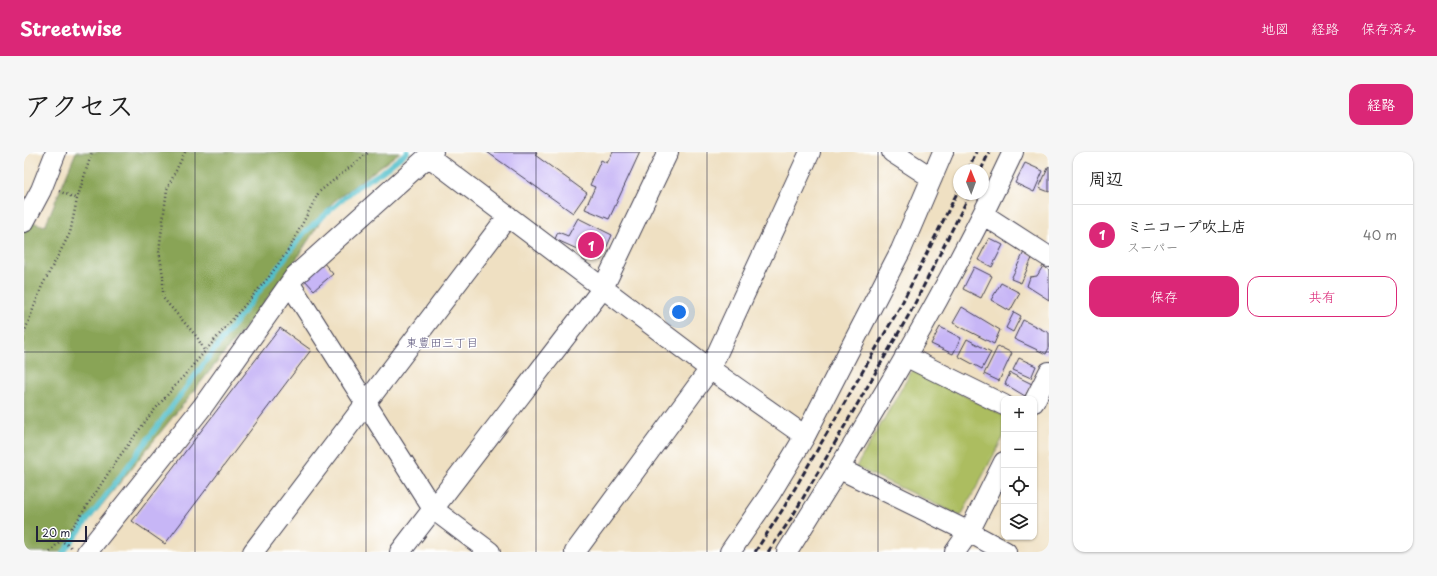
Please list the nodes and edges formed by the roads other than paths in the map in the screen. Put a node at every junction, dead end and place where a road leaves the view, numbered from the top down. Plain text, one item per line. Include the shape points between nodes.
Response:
1 (56, 152) edge
2 (668, 152) edge
3 (810, 152) edge
4 (892, 152) edge
5 (943, 152) edge
6 (1013, 152) edge
7 (430, 154) edge
8 (932, 178) junction
9 (984, 215) junction
10 (508, 216) junction
11 (24, 222) edge
12 (1049, 257) edge
13 (290, 284) junction
14 (603, 288) junction
15 (905, 356) junction
16 (710, 369) junction
17 (1049, 372) edge
18 (1037, 396) edge
19 (365, 403) junction
20 (1001, 404) edge
21 (805, 436) junction
22 (1001, 468) edge
23 (840, 469) junction
24 (433, 509) junction
25 (969, 532) junction
26 (87, 552) edge
27 (253, 552) edge
28 (400, 552) edge
29 (490, 552) edge
30 (575, 552) edge
31 (730, 552) edge
32 (787, 552) edge
33 (955, 552) edge
34 (1006, 552) edge

1 - 11 street via 41,190
2 - 14 street
3 - 16 street
4 - 8 street
5 - 8 street
6 - 9 street
7 - 10 street
7 - 13 street via 295,276
8 - 21 street via 900,250
9 - 12 street
9 - 15 street
10 - 14 street
10 - 19 street
13 - 19 street
13 - 26 street via 204,406
14 - 16 street
14 - 24 street
15 - 20 street
15 - 23 street
16 - 21 street
16 - 30 street
17 - 18 street
19 - 24 street
19 - 27 street
21 - 31 street via 770,494
22 - 25 street
23 - 25 street
23 - 32 street
24 - 28 street
24 - 29 street
25 - 33 street
25 - 34 street

